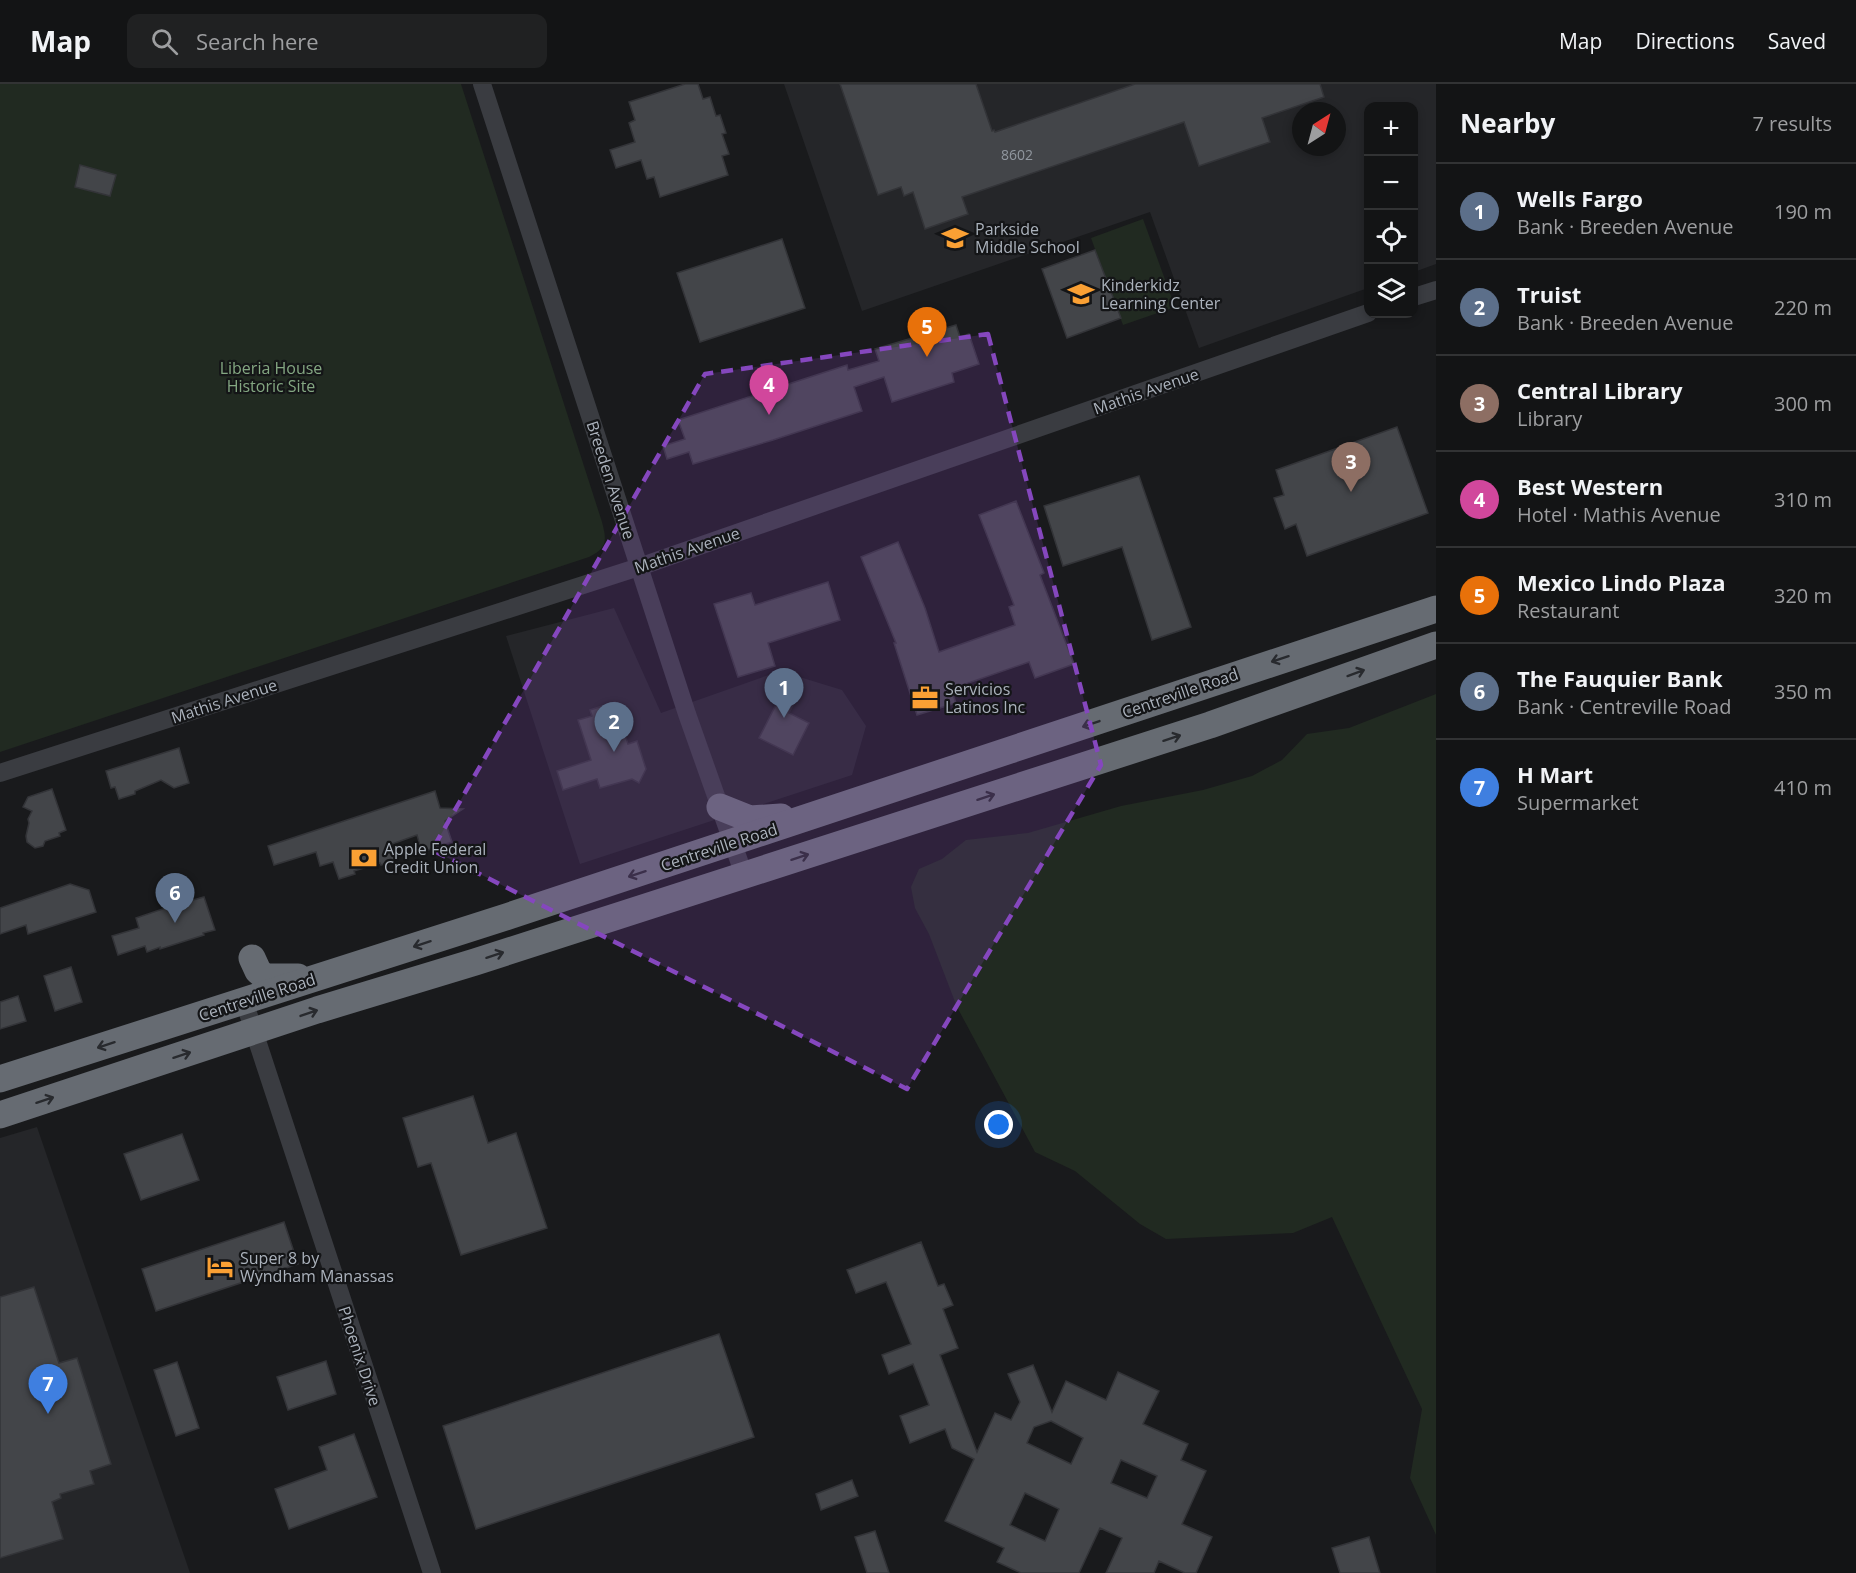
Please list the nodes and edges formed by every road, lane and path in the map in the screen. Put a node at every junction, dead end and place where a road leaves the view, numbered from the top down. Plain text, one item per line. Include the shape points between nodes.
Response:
1 (482, 84) edge
2 (1436, 290) edge
3 (1418, 295) edge
4 (1364, 314) edge
5 (639, 567) junction
6 (1436, 609) edge
7 (1436, 645) edge
8 (0, 773) edge
9 (720, 807) junction
10 (821, 813) junction
11 (732, 843) junction
12 (744, 874) junction
13 (252, 958) dead end
14 (320, 977) junction
15 (244, 1001) junction
16 (254, 1032) junction
17 (0, 1079) edge
18 (0, 1115) edge
19 (432, 1573) edge

1 - 5 street, Breeden Avenue
2 - 3 street
4 - 5 street, Mathis Avenue
5 - 8 street, Mathis Avenue
5 - 9 street, Breeden Avenue
6 -> 10 highway, Centreville Road
12 -> 7 highway, Centreville Road via 1210,725
9 - 10 highway via 750,819
9 - 11 street, Breeden Avenue
10 - 11 highway, Centreville Road
11 - 12 street, Breeden Avenue
11 -> 14 highway, Centreville Road
16 -> 12 highway, Centreville Road
13 - 14 highway via 265,977
14 - 15 highway, Centreville Road
15 - 16 street, Phoenix Drive
15 -> 17 highway, Centreville Road
18 -> 16 highway, Centreville Road
16 - 19 street, Phoenix Drive

